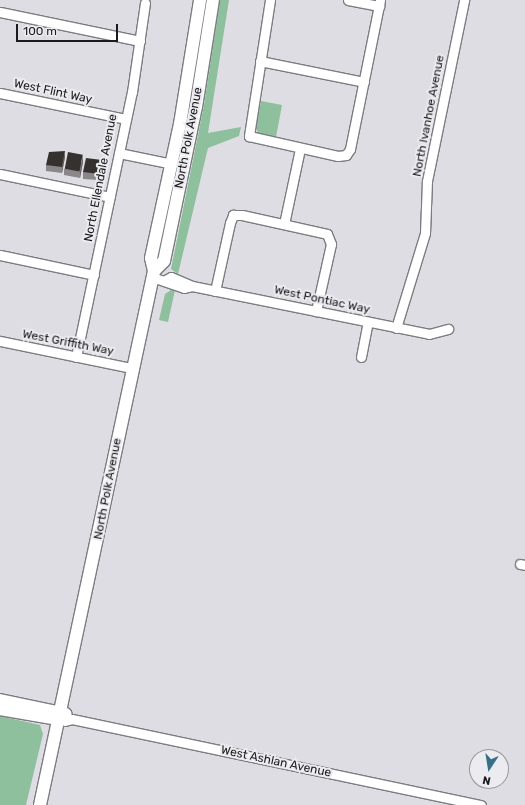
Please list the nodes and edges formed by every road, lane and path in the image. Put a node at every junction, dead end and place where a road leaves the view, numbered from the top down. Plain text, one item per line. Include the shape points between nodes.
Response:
1 (200, 0) edge
2 (213, 0) edge
3 (270, 0) edge
4 (348, 0) edge
5 (464, 0) edge
6 (380, 3) edge
7 (145, 4) dead end
8 (0, 12) edge
9 (140, 41) junction
10 (260, 61) junction
11 (364, 82) junction
12 (0, 93) edge
13 (125, 119) junction
14 (300, 149) junction
15 (119, 153) junction
16 (172, 164) junction
17 (0, 174) edge
18 (110, 197) junction
19 (284, 224) junction
20 (0, 255) edge
21 (153, 274) junction
22 (94, 275) junction
23 (215, 291) junction
24 (316, 311) junction
25 (368, 322) junction
26 (396, 328) junction
27 (448, 330) dead end
28 (0, 342) edge
29 (76, 357) junction
30 (361, 357) dead end
31 (132, 368) junction
32 (0, 700) edge
33 (0, 709) edge
34 (64, 715) junction
35 (40, 805) edge
36 (48, 805) edge
37 (481, 805) edge

1 - 16 main road, North Polk Avenue
2 - 21 main road, North Polk Avenue via 196,107 164,261
3 - 10 street
4 - 6 street
5 - 26 street, North lvanhoe Avenue via 427,181 425,233
6 - 11 street
7 - 9 street, North Ellendale Avenue
8 - 9 street
9 - 13 street, North Ellendale Avenue
10 - 11 street
10 - 14 street via 249,136
11 - 14 street via 346,155
12 - 13 street, West Flint Way
13 - 15 street, North Ellendale Avenue
14 - 19 street
15 - 16 street
15 - 18 street, North Ellendale Avenue
16 - 21 main road, North Polk Avenue via 151,258
17 - 18 street
18 - 22 street, North Ellendale Avenue
19 - 23 street via 233,215
19 - 24 street via 329,236 331,244
20 - 22 street
21 - 23 street, West Pontiac Way via 184,288 192,286
21 - 31 main road, North Polk Avenue
22 - 29 street, North Ellendale Avenue
23 - 24 street, West Pontiac Way
24 - 25 street, West Pontiac Way
25 - 26 street, West Pontiac Way
25 - 30 street
26 - 27 street, West Pontiac Way via 429,334
28 - 29 street, West Griffith Way
29 - 31 street, West Griffith Way
31 - 34 main road, North Polk Avenue
32 - 34 main road, West Ashlan Avenue
33 - 34 main road, West Ashlan Avenue
34 - 35 main road, North Polk Avenue
34 - 36 main road, North Polk Avenue
34 - 37 street, West Ashlan Avenue

